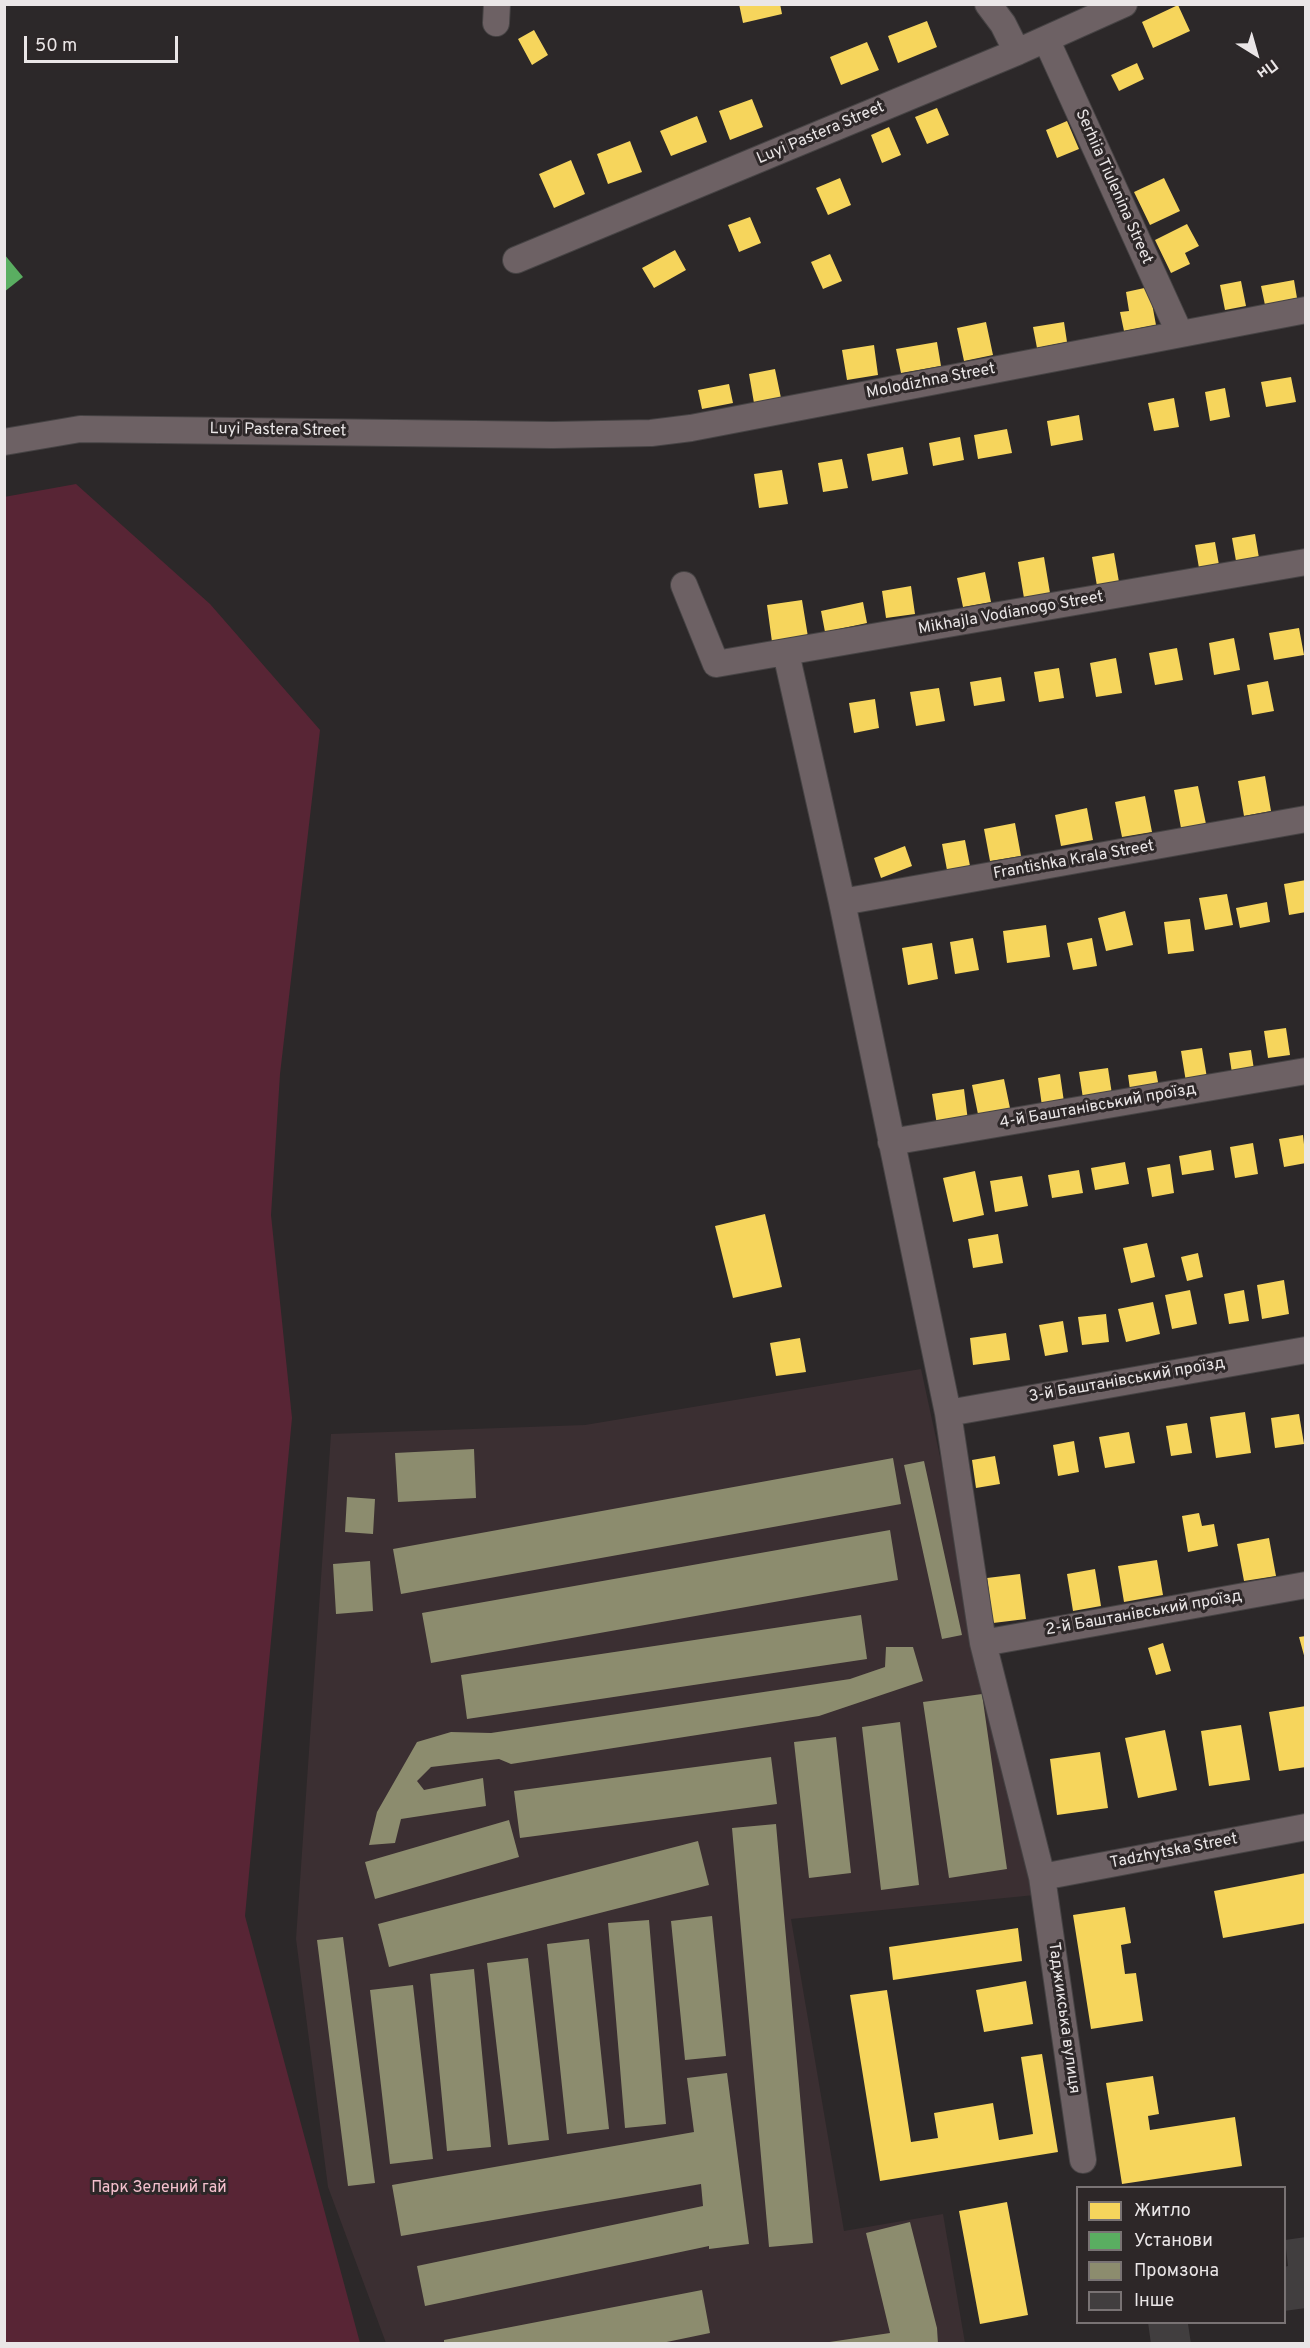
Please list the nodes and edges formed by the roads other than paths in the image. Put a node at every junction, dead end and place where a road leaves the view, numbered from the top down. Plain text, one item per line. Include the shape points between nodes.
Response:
1 (988, 4) edge
2 (1124, 4) edge
3 (1047, 39) junction
4 (1017, 52) junction
5 (516, 260) dead end
6 (1305, 310) edge
7 (1180, 334) junction
8 (554, 435) joint
9 (4, 442) edge
10 (1305, 562) edge
11 (684, 585) dead end
12 (786, 653) junction
13 (1305, 819) edge
14 (842, 902) junction
15 (1305, 1071) edge
16 (891, 1142) junction
17 (1305, 1350) edge
18 (948, 1413) junction
19 (1305, 1585) edge
20 (983, 1643) junction
21 (1305, 1827) edge
22 (1042, 1877) junction
23 (1083, 2160) dead end

1 - 4 street
2 - 3 street, Luyi Pastera Street
3 - 4 street, Luyi Pastera Street
3 - 7 street, Serhiia Tiulenina Street
4 - 5 street, Luyi Pastera Street
6 - 7 street, Molodizhna Street
7 - 8 street, Molodizhna Street via 691,428
8 - 9 street, Luyi Pastera Street via 80,429
10 - 12 street, Mikhajla Vodianogo Street
11 - 12 street, Mikhajla Vodianogo Street via 716,664
12 - 14 street, Таджикська вулиця
13 - 14 street, Frantishka Krala Street
14 - 16 street, Таджикська вулиця
15 - 16 street, 4-й Баштанівський проїзд
16 - 18 street, Таджикська вулиця
17 - 18 street, 3-й Баштанівський проїзд
18 - 20 street, Таджикська вулиця
19 - 20 street, 2-й Баштанівський проїзд
20 - 22 street, Таджикська вулиця
21 - 22 street, Tadzhytska Street
22 - 23 street, Таджикська вулиця

